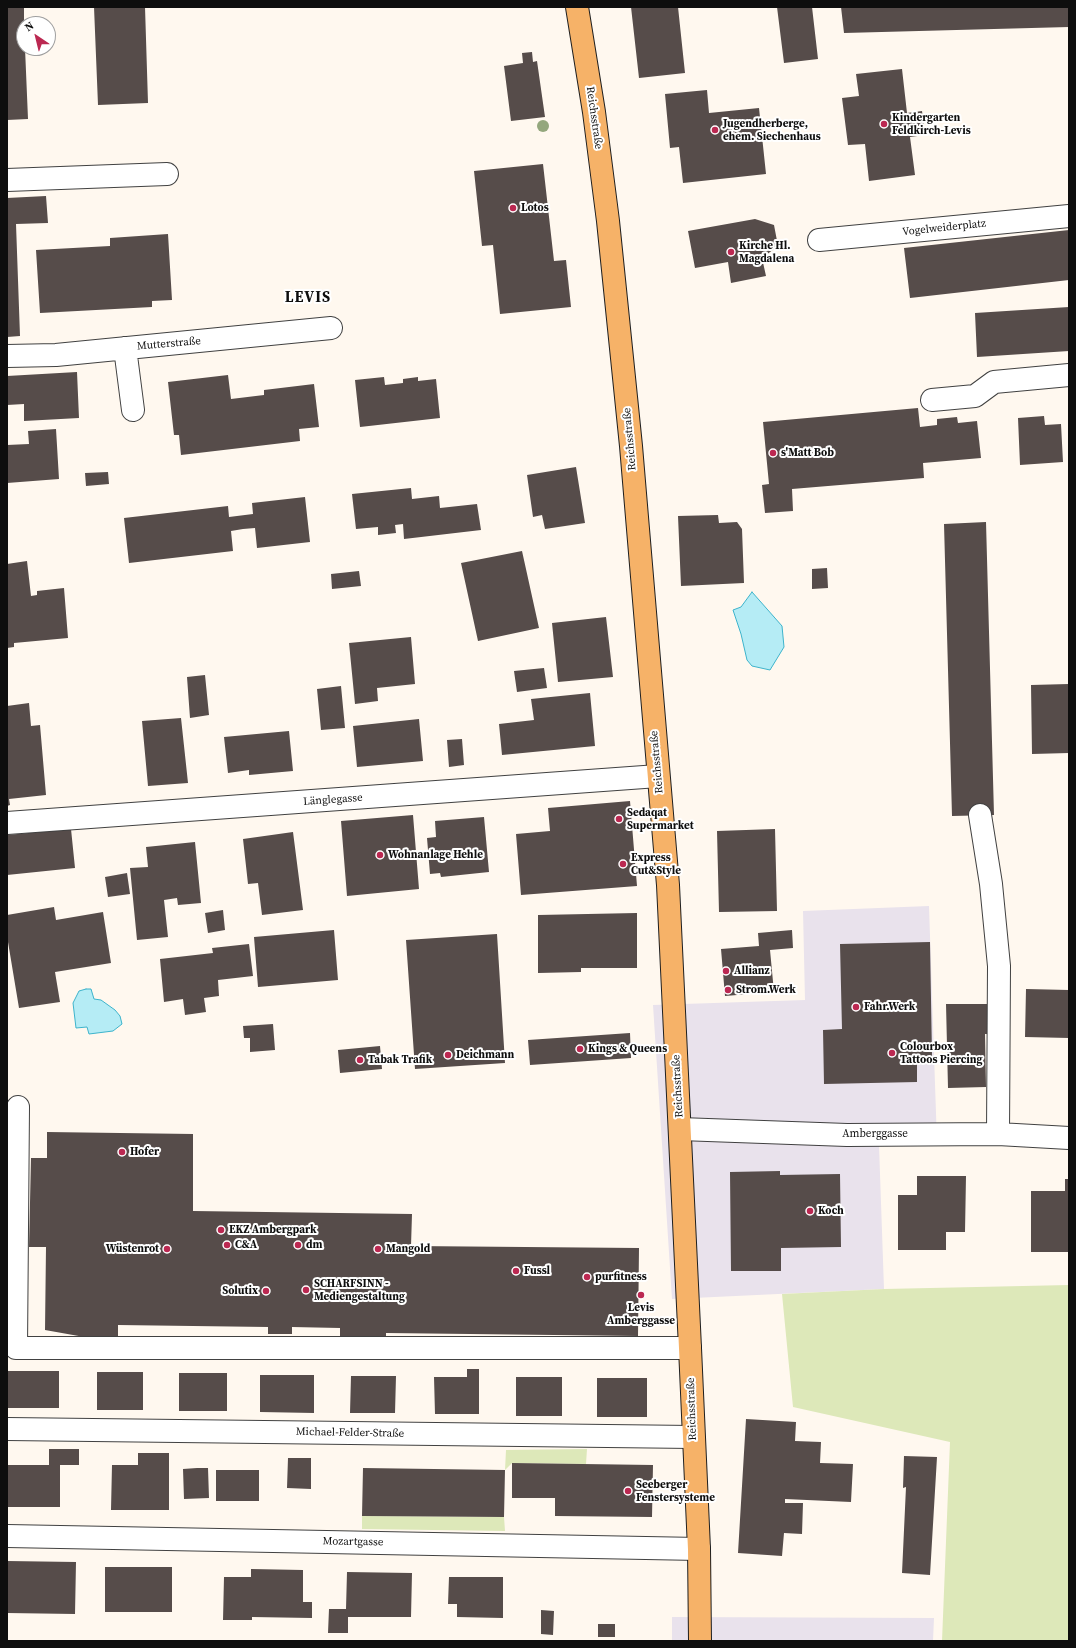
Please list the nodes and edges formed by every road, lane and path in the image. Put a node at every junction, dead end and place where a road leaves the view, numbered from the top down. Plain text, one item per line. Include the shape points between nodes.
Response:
1 (577, 7) edge
2 (167, 174) dead end
3 (7, 180) edge
4 (1069, 216) edge
5 (819, 240) dead end
6 (331, 328) dead end
7 (124, 348) junction
8 (7, 356) edge
9 (1069, 375) edge
10 (932, 400) dead end
11 (133, 410) dead end
12 (658, 776) junction
13 (980, 815) dead end
14 (7, 823) edge
15 (18, 1107) dead end
16 (680, 1128) junction
17 (998, 1134) junction
18 (1069, 1138) edge
19 (690, 1348) junction
20 (7, 1429) edge
21 (693, 1437) junction
22 (7, 1536) edge
23 (699, 1548) junction
24 (700, 1641) edge

1 - 12 main road, Reichsstraße via 608,221 631,446
2 - 3 street
4 - 5 street, Vogelweiderplatz
6 - 7 street, Mutterstraße
7 - 8 street, Mutterstraße via 56,355
7 - 11 street
9 - 10 street via 994,382 975,396
12 - 14 street, Länglegasse
12 - 16 main road, Reichsstraße via 668,885
13 - 17 street via 991,884 999,966
15 - 19 street via 16,1348
16 - 17 street, Amberggasse via 847,1135
16 - 19 main road, Reichsstraße
17 - 18 street, Amberggasse
19 - 21 main road, Reichsstraße
20 - 21 street, Michael-Felder-Straße
21 - 23 main road, Reichsstraße
22 - 23 street, Mozartgasse
23 - 24 main road, Reichsstraße

